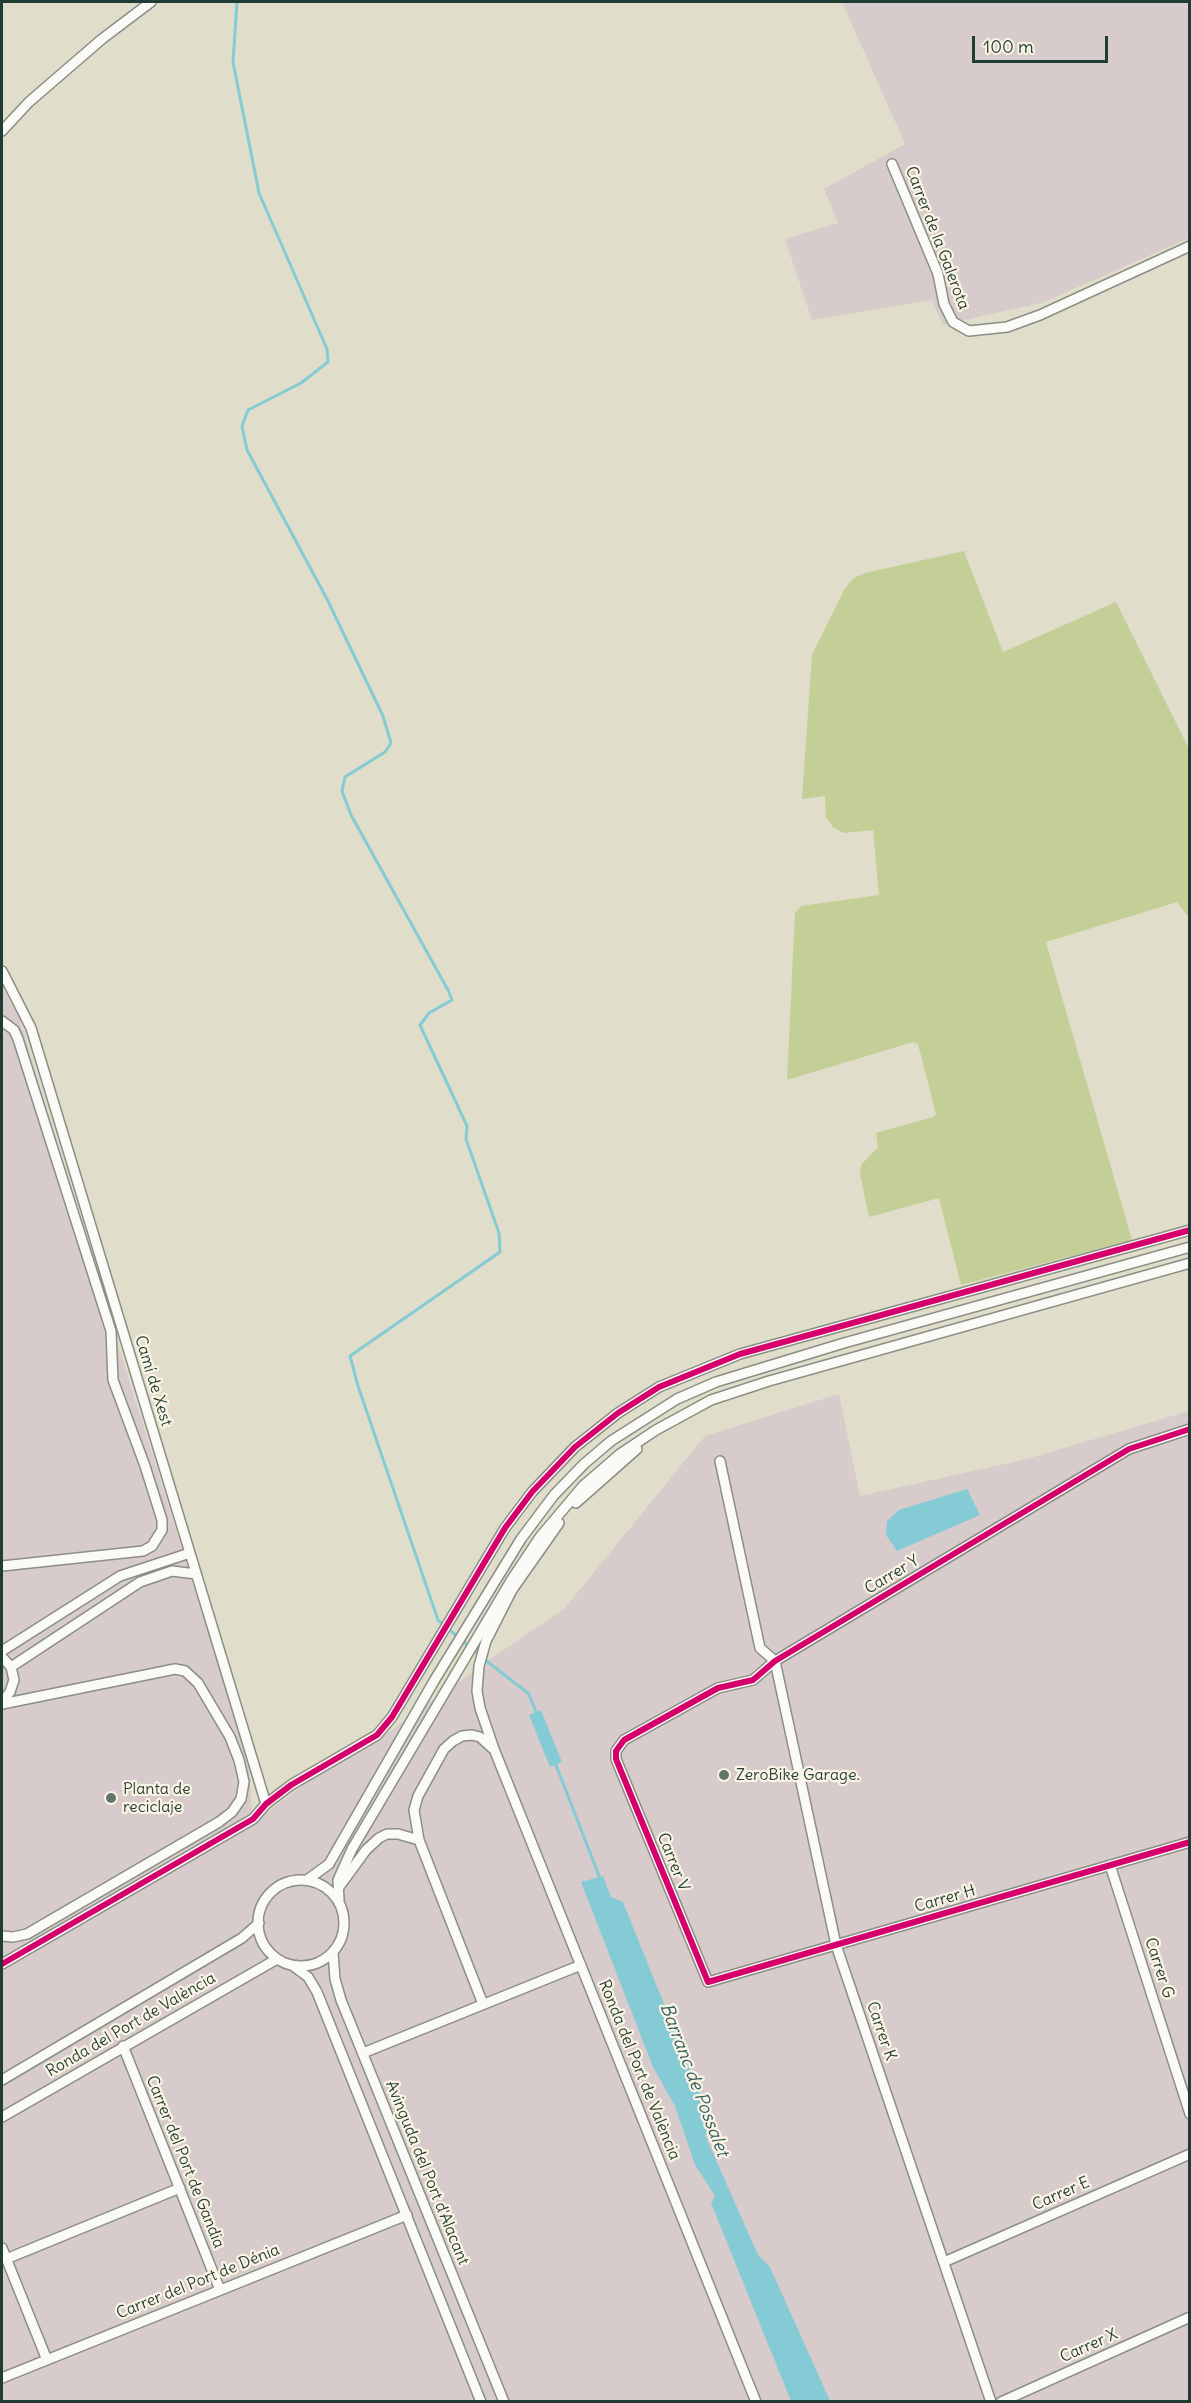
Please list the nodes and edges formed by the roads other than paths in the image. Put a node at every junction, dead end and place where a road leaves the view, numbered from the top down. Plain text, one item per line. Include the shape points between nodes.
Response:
1 (151, 2) edge
2 (2, 131) edge
3 (892, 164) dead end
4 (1190, 246) edge
5 (2, 971) edge
6 (2, 1021) edge
7 (1190, 1230) edge
8 (1190, 1247) edge
9 (1190, 1263) edge
10 (669, 1422) junction
11 (1190, 1429) edge
12 (720, 1461) dead end
13 (190, 1553) junction
14 (2, 1566) edge
15 (196, 1574) junction
16 (2, 1652) edge
17 (2, 1657) edge
18 (775, 1661) junction
19 (11, 1667) junction
20 (14, 1680) junction
21 (30, 1697) junction
22 (2, 1703) edge
23 (494, 1749) junction
24 (616, 1751) joint
25 (266, 1804) junction
26 (419, 1840) junction
27 (1190, 1842) edge
28 (1110, 1865) junction
29 (307, 1880) junction
30 (338, 1888) junction
31 (339, 1900) junction
32 (259, 1923) junction
33 (2, 1936) edge
34 (836, 1945) junction
35 (333, 1952) junction
36 (277, 1959) junction
37 (2, 1964) edge
38 (292, 1965) junction
39 (581, 1965) junction
40 (708, 1982) joint
41 (483, 2004) junction
42 (123, 2046) junction
43 (363, 2053) junction
44 (2, 2079) edge
45 (1190, 2114) edge
46 (2, 2117) edge
47 (1190, 2154) edge
48 (180, 2188) junction
49 (407, 2215) junction
50 (2, 2247) edge
51 (6, 2259) junction
52 (944, 2262) junction
53 (220, 2290) junction
54 (1190, 2317) edge
55 (47, 2360) junction
56 (2, 2378) edge
57 (482, 2402) edge
58 (504, 2402) edge
59 (756, 2402) edge
60 (991, 2402) edge
61 (1001, 2402) edge

1 - 2 street via 29,102
3 - 4 street, Carrer de la Galerota via 938,274 944,304 953,322 969,331 1007,327
5 - 13 street, Camí de Xest via 31,1028
6 - 14 street via 14,1030 36,1095 111,1331 113,1380 162,1520 159,1538 142,1551
7 - 25 street via 740,1354 658,1387 574,1447 532,1492 505,1528 392,1717 377,1735
8 - 29 street via 716,1382 677,1400 611,1441 554,1495 521,1539 329,1864
9 - 10 street via 769,1381 711,1400
10 - 23 street, Ronda del Port de València via 581,1498 512,1590 486,1641 479,1666 477,1691
10 - 30 street via 597,1473 540,1537 352,1850
11 - 18 street, Carrer Y via 1129,1449
12 - 18 street via 760,1648
13 - 15 street, Camí de Xest
13 - 16 street via 120,1576
15 - 19 street via 172,1571 140,1582
15 - 25 street, Camí de Xest
17 - 19 street
18 - 24 street, Carrer Y via 753,1680 718,1688 624,1740
18 - 34 street, Carrer K
19 - 20 street
20 - 21 street via 23,1694
20 - 22 street
21 - 22 street
21 - 33 street via 175,1669 185,1671 198,1683 230,1737 244,1782 241,1799 219,1822 27,1934
23 - 26 street via 472,1735 462,1736 444,1749 414,1810
23 - 39 street, Ronda del Port de València
24 - 40 street, Carrer V
25 - 37 street via 253,1818
26 - 30 street via 398,1834 379,1838
26 - 41 street
27 - 28 street, Carrer H
28 - 34 street, Carrer H
28 - 45 street, Carrer G
29 - 31 street via 322,1884
29 - 32 street via 285,1882 272,1890 259,1911
30 - 31 street
31 - 35 street via 344,1932
32 - 36 street via 264,1946
32 - 44 street, Ronda del Port de València via 242,1938
34 - 40 street, Carrer H
34 - 52 street, Carrer K
35 - 38 street via 318,1963
35 - 43 street, Avinguda del Port d'Alacant via 341,2000
36 - 38 street
36 - 42 street, Ronda del Port de València
38 - 49 street, Avinguda del Port d'Alacant via 308,1977 317,1992
39 - 41 street
39 - 59 street, Ronda del Port de València
41 - 43 street
42 - 46 street, Ronda del Port de València
42 - 48 street, Carrer del Port de Gandia
43 - 58 street, Avinguda del Port d'Alacant
47 - 52 street, Carrer E
48 - 51 street
48 - 53 street, Carrer del Port de Gandia
49 - 53 street, Carrer del Port de Dénia
49 - 57 street, Avinguda del Port d'Alacant
50 - 51 street
51 - 55 street
52 - 60 street, Carrer K
53 - 55 street, Carrer del Port de Dénia
54 - 61 street, Carrer X
55 - 56 street, Carrer del Port de Dénia

